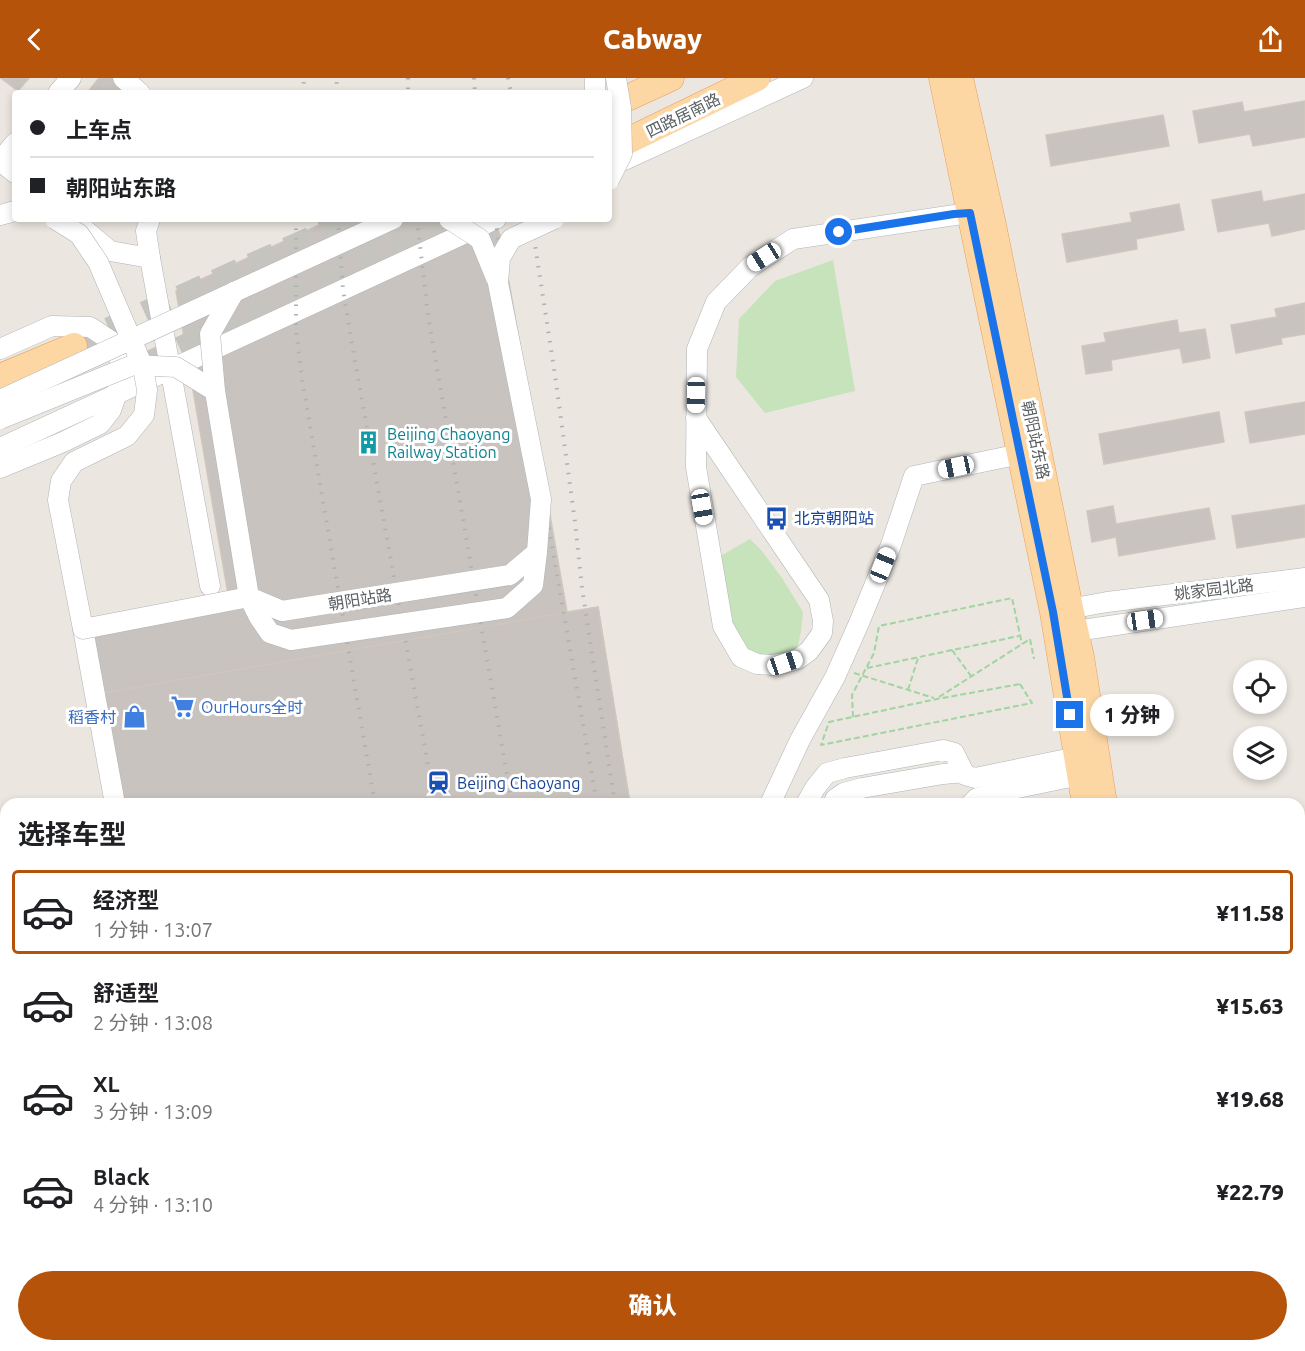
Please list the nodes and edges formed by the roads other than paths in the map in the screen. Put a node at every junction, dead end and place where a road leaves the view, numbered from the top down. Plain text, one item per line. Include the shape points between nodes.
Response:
1 (71, 78) edge
2 (123, 78) edge
3 (671, 78) edge
4 (757, 78) edge
5 (803, 78) edge
6 (942, 78) edge
7 (960, 78) edge
8 (619, 89) edge
9 (61, 90) edge
10 (137, 90) edge
11 (12, 147) edge
12 (612, 149) edge
13 (612, 166) edge
14 (12, 171) edge
15 (612, 174) edge
16 (980, 211) junction
17 (60, 222) edge
18 (76, 222) edge
19 (149, 222) edge
20 (386, 222) edge
21 (453, 222) edge
22 (490, 222) edge
23 (547, 222) edge
24 (150, 258) junction
25 (498, 283) junction
26 (234, 292) junction
27 (74, 346) tunnel mouth
28 (0, 349) edge
29 (54, 376) junction
30 (0, 377) edge
31 (0, 382) edge
32 (90, 391) dead end
33 (215, 391) junction
34 (0, 400) edge
35 (696, 418) junction
36 (0, 419) edge
37 (0, 426) edge
38 (0, 448) edge
39 (1020, 454) junction
40 (0, 468) edge
41 (537, 552) junction
42 (1305, 578) edge
43 (210, 586) dead end
44 (249, 597) junction
45 (1305, 597) edge
46 (1063, 621) junction
47 (83, 629) junction
48 (1079, 766) junction
49 (964, 772) junction
50 (114, 798) edge
51 (773, 798) edge
52 (809, 798) edge
53 (835, 798) edge
54 (982, 798) edge
55 (1084, 798) edge
56 (1103, 798) edge

1 - 9 street
2 - 10 street
3 - 8 main road
4 - 12 main road, 四路居南路
5 - 13 street
6 - 16 main road, 朝阳站东路
7 - 16 main road, 朝阳站东路
8 - 15 street, bridge via 622,154
11 - 14 street via 0,161
16 - 35 street via 793,239 750,267 716,302 697,349
16 - 39 main road, 朝阳站东路
16 - 46 main road, 朝阳站东路
17 - 47 street, bridge via 79,234 98,262 143,367 147,390 144,415 127,435 74,462 61,481 58,500
18 - 24 street via 110,251
19 - 24 street via 146,231
20 - 26 street, bridge
21 - 25 street, bridge via 480,239
22 - 38 street
23 - 25 street, bridge via 511,238 500,258
24 - 43 street
25 - 41 street, bridge via 541,499
26 - 29 street, bridge
26 - 33 street, bridge via 210,334
27 - 30 main road
28 - 40 street via 52,326 90,327 114,343 120,362 118,390 111,410 100,424
29 - 31 street, bridge via 9,385
29 - 34 street, bridge
32 - 37 main road
33 - 36 street, bridge via 176,367 133,365
33 - 44 street, bridge
35 - 35 street via 696,467 723,626 741,657 772,665 798,659 822,633 819,600
39 - 46 main road, 朝阳站东路
39 - 51 street via 914,476 891,545 839,668
41 - 44 street, 朝阳站路, bridge via 510,575 282,611
41 - 44 street, bridge via 533,585 507,608 291,640 270,633
42 - 46 street, 姚家园北路
44 - 47 street, bridge
45 - 46 street, 姚家园北路
46 - 48 main road, 朝阳站东路
46 - 56 main road, 朝阳站东路 via 1081,657
47 - 50 street
48 - 49 street via 975,778
48 - 54 street
48 - 55 main road, 朝阳站东路
49 - 52 street via 954,753 943,750 826,773
49 - 53 street via 862,788

